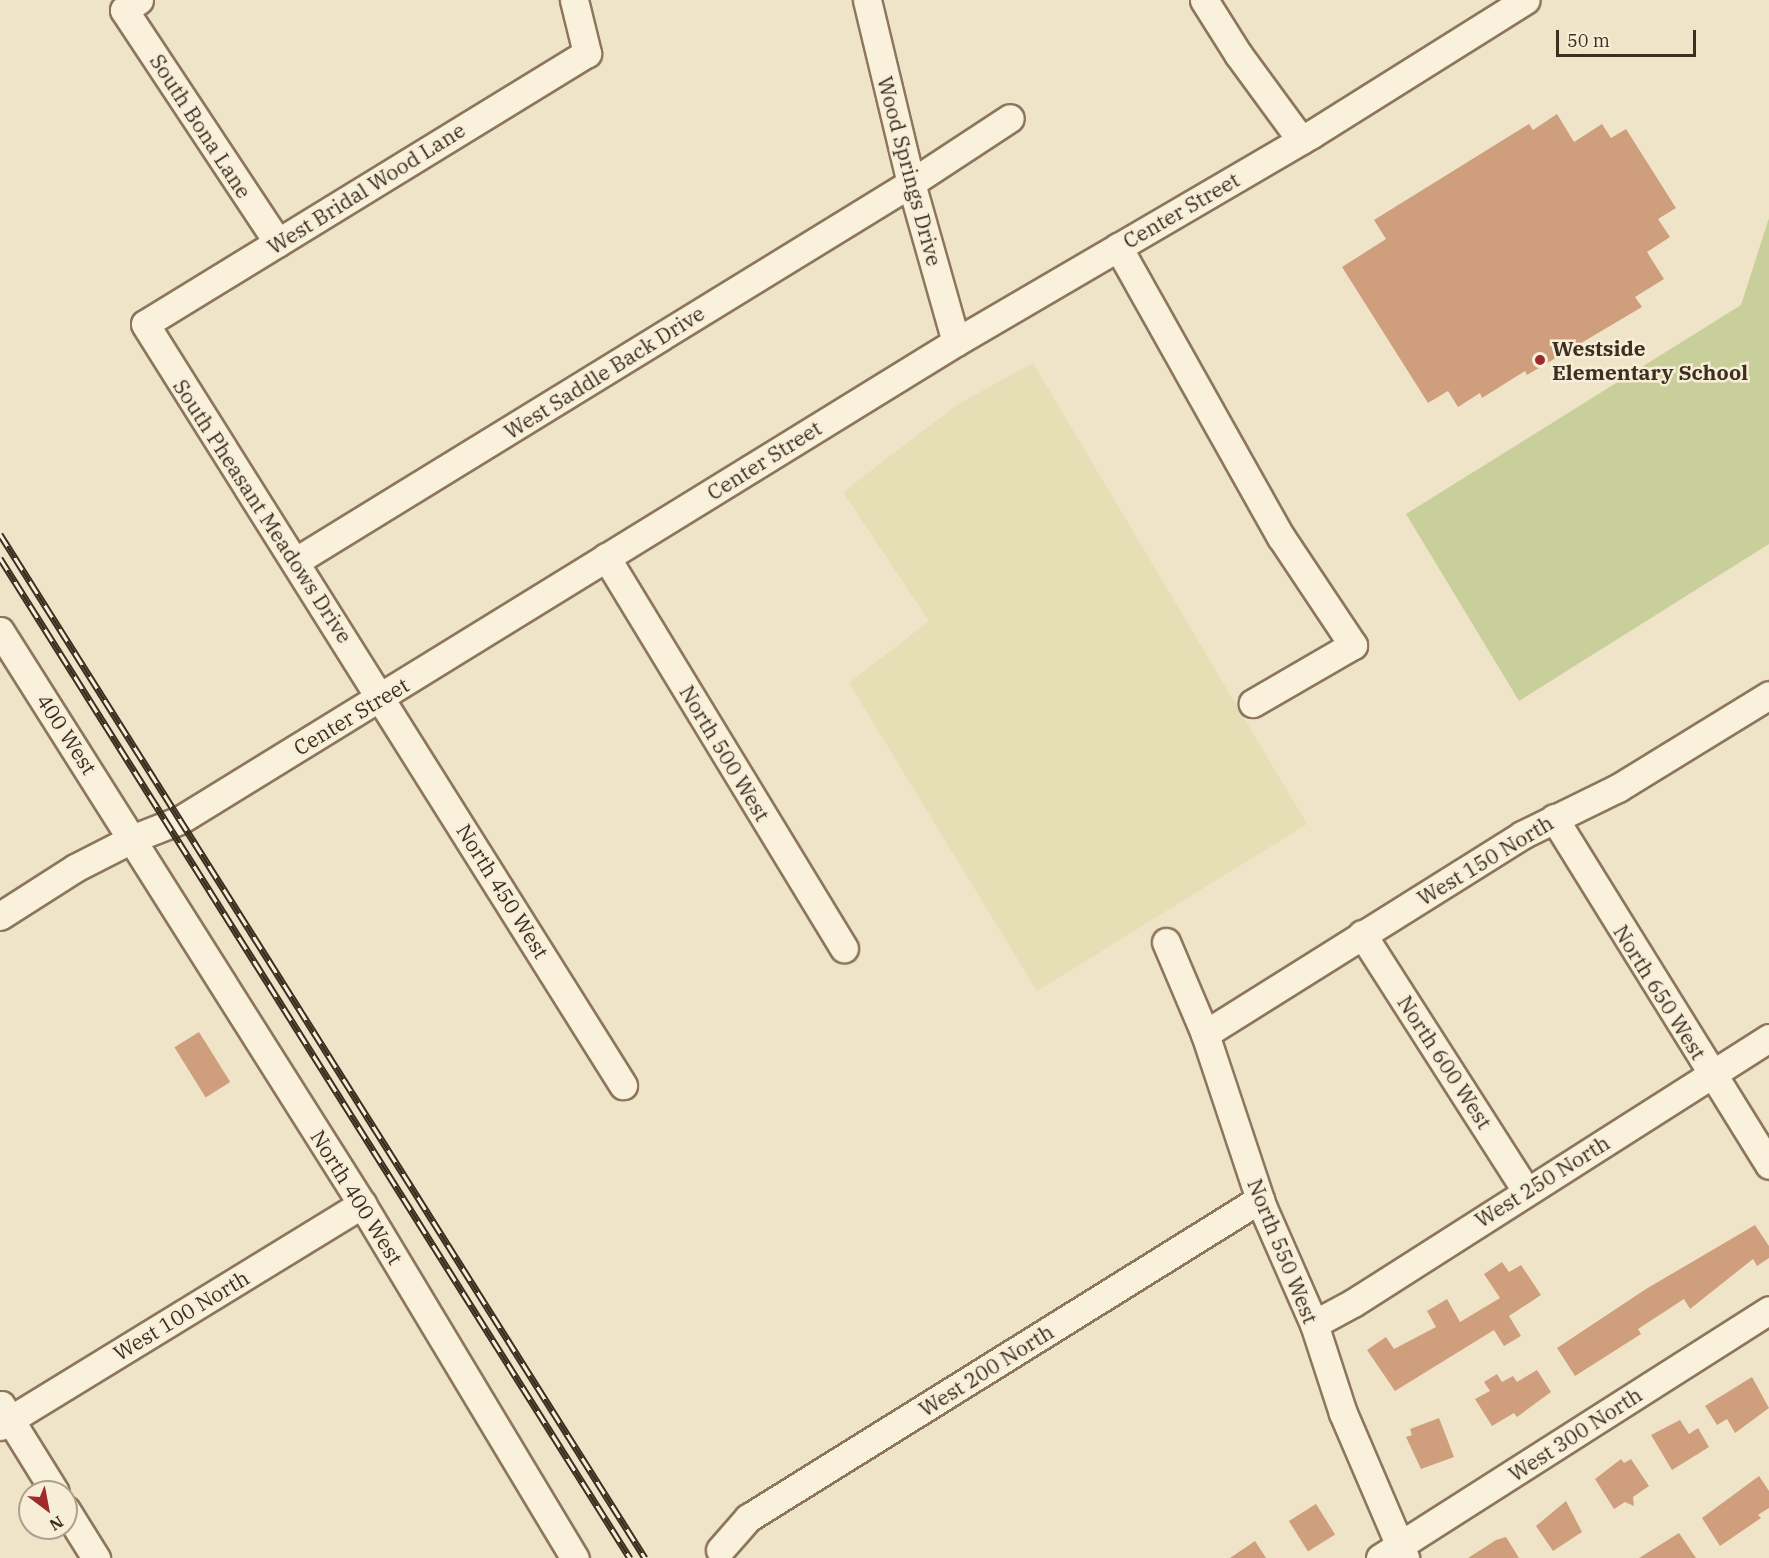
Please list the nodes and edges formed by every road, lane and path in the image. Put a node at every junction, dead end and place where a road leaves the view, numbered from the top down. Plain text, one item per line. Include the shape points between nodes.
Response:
1 (574, 0) edge
2 (867, 0) edge
3 (1204, 0) edge
4 (1526, 0) edge
5 (132, 5) edge
6 (1010, 118) dead end
7 (1301, 140) junction
8 (911, 183) junction
9 (278, 243) junction
10 (1118, 247) junction
11 (145, 324) joint
12 (957, 342) junction
13 (606, 557) junction
14 (296, 561) junction
15 (0, 631) edge
16 (1769, 696) edge
17 (383, 697) junction
18 (1253, 703) dead end
19 (1554, 818) junction
20 (134, 838) junction
21 (0, 916) edge
22 (1362, 934) junction
23 (1166, 942) dead end
24 (844, 948) dead end
25 (1205, 1034) junction
26 (1769, 1038) edge
27 (1712, 1074) junction
28 (623, 1084) dead end
29 (1769, 1165) edge
30 (1526, 1190) junction
31 (1260, 1200) junction
32 (362, 1204) junction
33 (1769, 1310) edge
34 (1314, 1324) junction
35 (3, 1417) edge
36 (47, 1480) edge
37 (78, 1529) edge
38 (720, 1550) dead end
39 (1395, 1554) edge
40 (96, 1558) edge
41 (575, 1558) edge

1 - 9 street, West Bridal Wood Lane via 587,53
2 - 8 street, Wood Springs Drive
3 - 7 street
4 - 7 street, Center Street
5 - 9 street, South Bona Lane
6 - 8 street, West Saddle Back Drive
7 - 10 street, Center Street
8 - 12 street, Wood Springs Drive
8 - 14 street, West Saddle Back Drive
9 - 11 street, West Bridal Wood Lane
10 - 12 street, Center Street
10 - 18 street via 1281,537 1353,645
11 - 14 street, South Pheasant Meadows Drive
12 - 13 street, Center Street
13 - 17 street, Center Street
13 - 24 street, North 500 West
14 - 17 street, South Pheasant Meadows Drive
15 - 20 street, 400 West
16 - 19 street, West 150 North via 1618,788
17 - 20 street, Center Street via 180,820
17 - 28 street, North 450 West
19 - 22 street, West 150 North
19 - 27 street, North 650 West
20 - 21 street, Center Street via 75,868
20 - 32 street, North 400 West
22 - 25 street, West 150 North
22 - 30 street, North 600 West
23 - 25 street, North 550 West
25 - 31 street, North 550 West
26 - 27 street, West 250 North
27 - 29 street, North 650 West
27 - 30 street, West 250 North
30 - 34 street, West 250 North via 1353,1303
31 - 34 street, North 550 West
31 - 38 street, West 200 North via 748,1518
32 - 35 street, West 100 North
32 - 41 street, North 400 West
33 - 39 street, West 300 North
34 - 39 street, North 550 West
35 - 36 street
37 - 40 street

